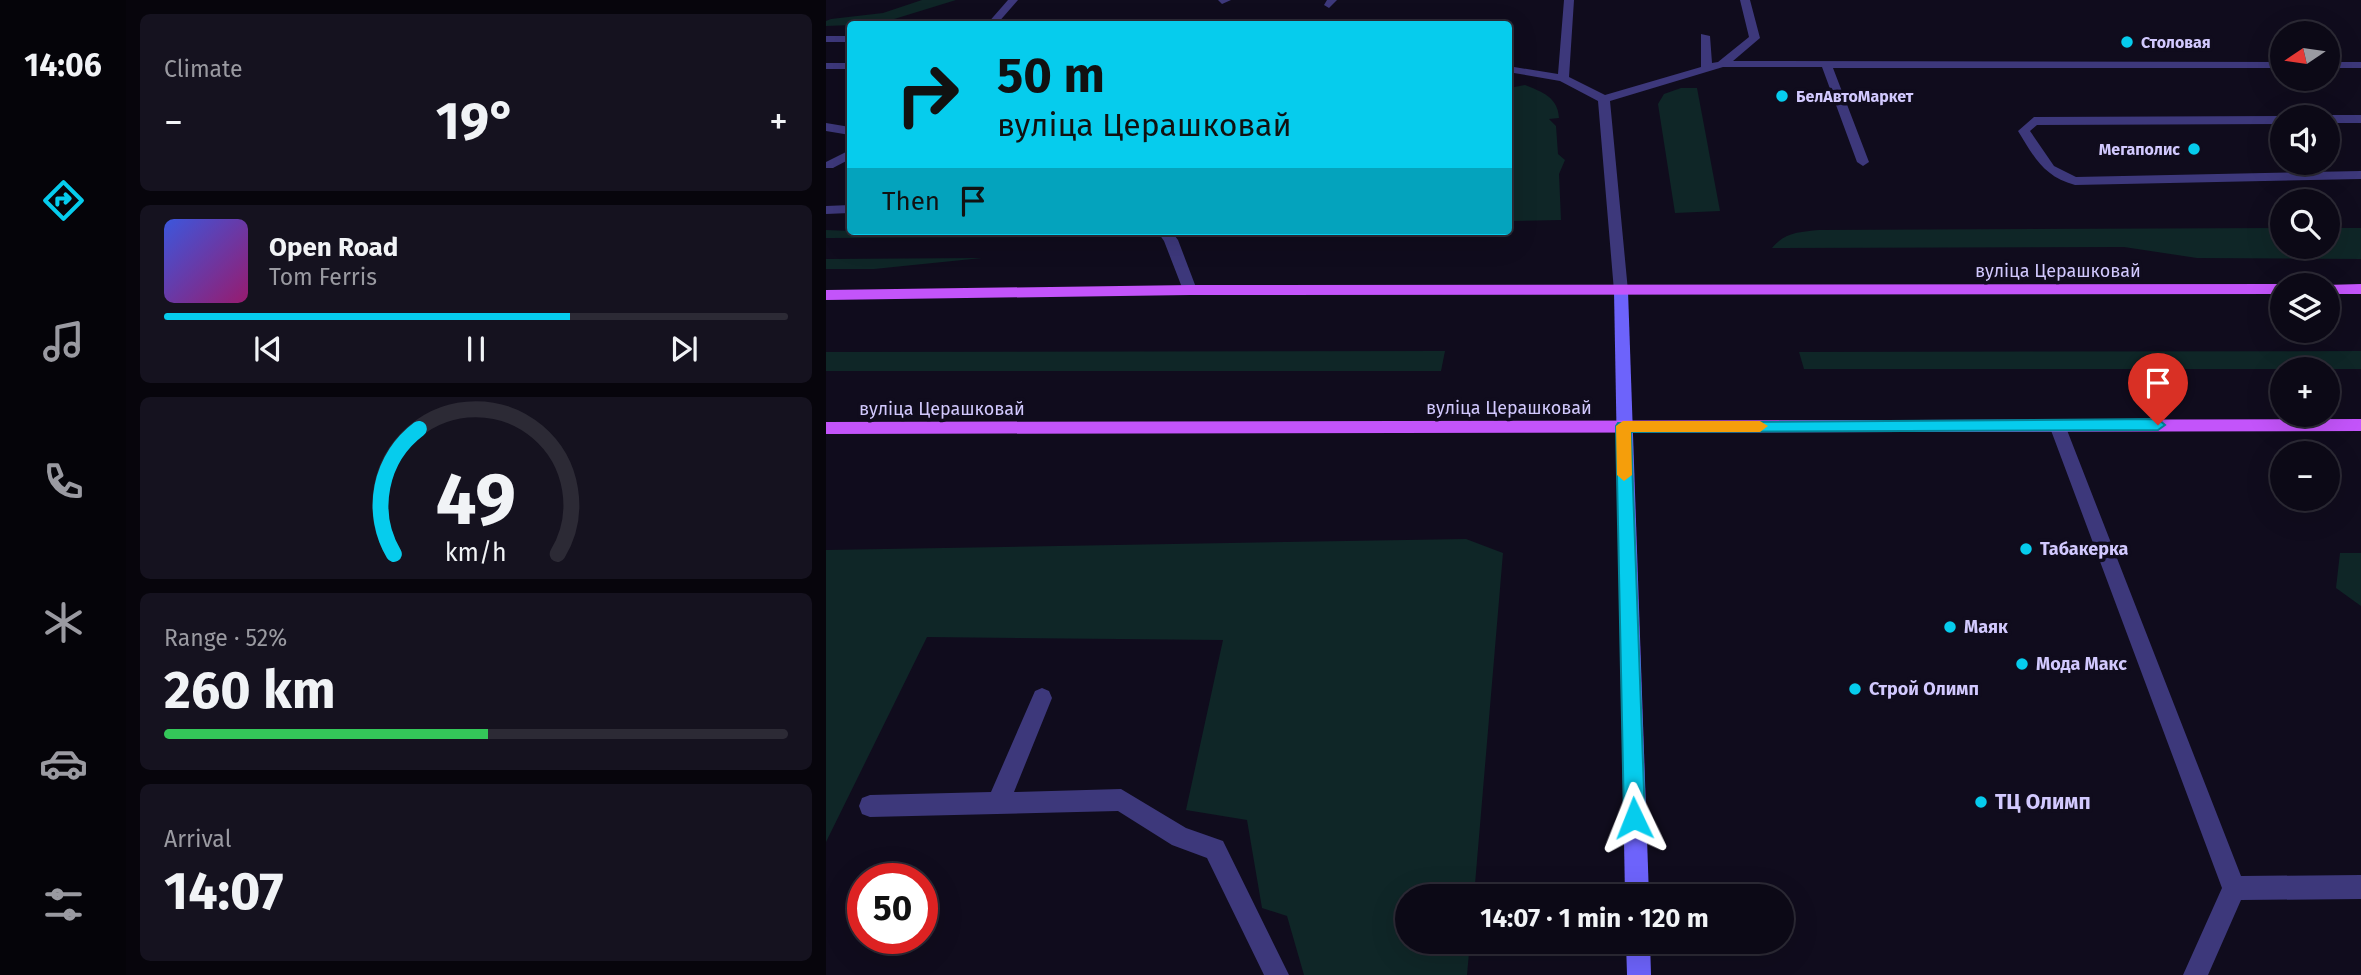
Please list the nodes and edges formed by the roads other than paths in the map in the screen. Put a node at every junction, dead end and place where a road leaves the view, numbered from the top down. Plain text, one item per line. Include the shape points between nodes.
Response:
1 (1013, 0) edge
2 (1569, 0) edge
3 (1745, 0) edge
4 (995, 21) edge
5 (1705, 36) dead end
6 (826, 39) edge
7 (847, 39) edge
8 (1722, 64) junction
9 (1826, 64) junction
10 (2270, 65) edge
11 (2340, 65) edge
12 (2361, 65) edge
13 (826, 66) edge
14 (847, 66) edge
15 (1707, 69) junction
16 (1512, 70) edge
17 (1563, 78) junction
18 (1604, 99) junction
19 (2361, 119) edge
20 (2270, 120) edge
21 (2340, 120) edge
22 (826, 127) edge
23 (847, 130) edge
24 (847, 156) edge
25 (1863, 162) dead end
26 (829, 165) dead end
27 (2361, 175) edge
28 (847, 209) edge
29 (826, 210) edge
30 (1167, 235) edge
31 (2270, 289) edge
32 (2340, 289) edge
33 (2361, 289) edge
34 (1190, 290) junction
35 (1621, 291) junction
36 (826, 295) edge
37 (2057, 425) junction
38 (2361, 425) edge
39 (1623, 426) junction
40 (826, 428) edge
41 (1042, 698) dead end
42 (998, 803) junction
43 (870, 806) dead end
44 (1637, 884) edge
45 (2361, 887) edge
46 (2234, 888) junction
47 (1638, 954) edge
48 (1277, 975) edge
49 (1639, 975) edge
50 (2195, 975) edge

1 - 4 lane
2 - 17 lane
3 - 8 lane via 1755,38
5 - 15 lane
6 - 7 lane
8 - 9 lane
8 - 15 lane
9 - 10 lane
9 - 25 lane
11 - 12 lane
13 - 14 lane
15 - 18 lane
16 - 17 lane
17 - 18 lane
18 - 35 lane
19 - 21 lane
20 - 27 lane via 2035,121 2024,131 2050,172 2076,181
22 - 23 lane
24 - 26 lane
28 - 29 lane
30 - 34 lane
31 - 35 main road, вуліца Церашковай
32 - 33 main road
34 - 35 main road, вуліца Церашковай
34 - 36 main road, вуліца Церашковай
35 - 39 main road
37 - 38 main road, вуліца Церашковай
37 - 39 main road, вуліца Церашковай
37 - 46 lane
39 - 40 main road, вуліца Церашковай
39 - 44 main road
41 - 42 lane
42 - 43 lane
42 - 48 lane via 1121,800 1180,837 1215,849
45 - 46 lane
46 - 50 lane
47 - 49 main road

